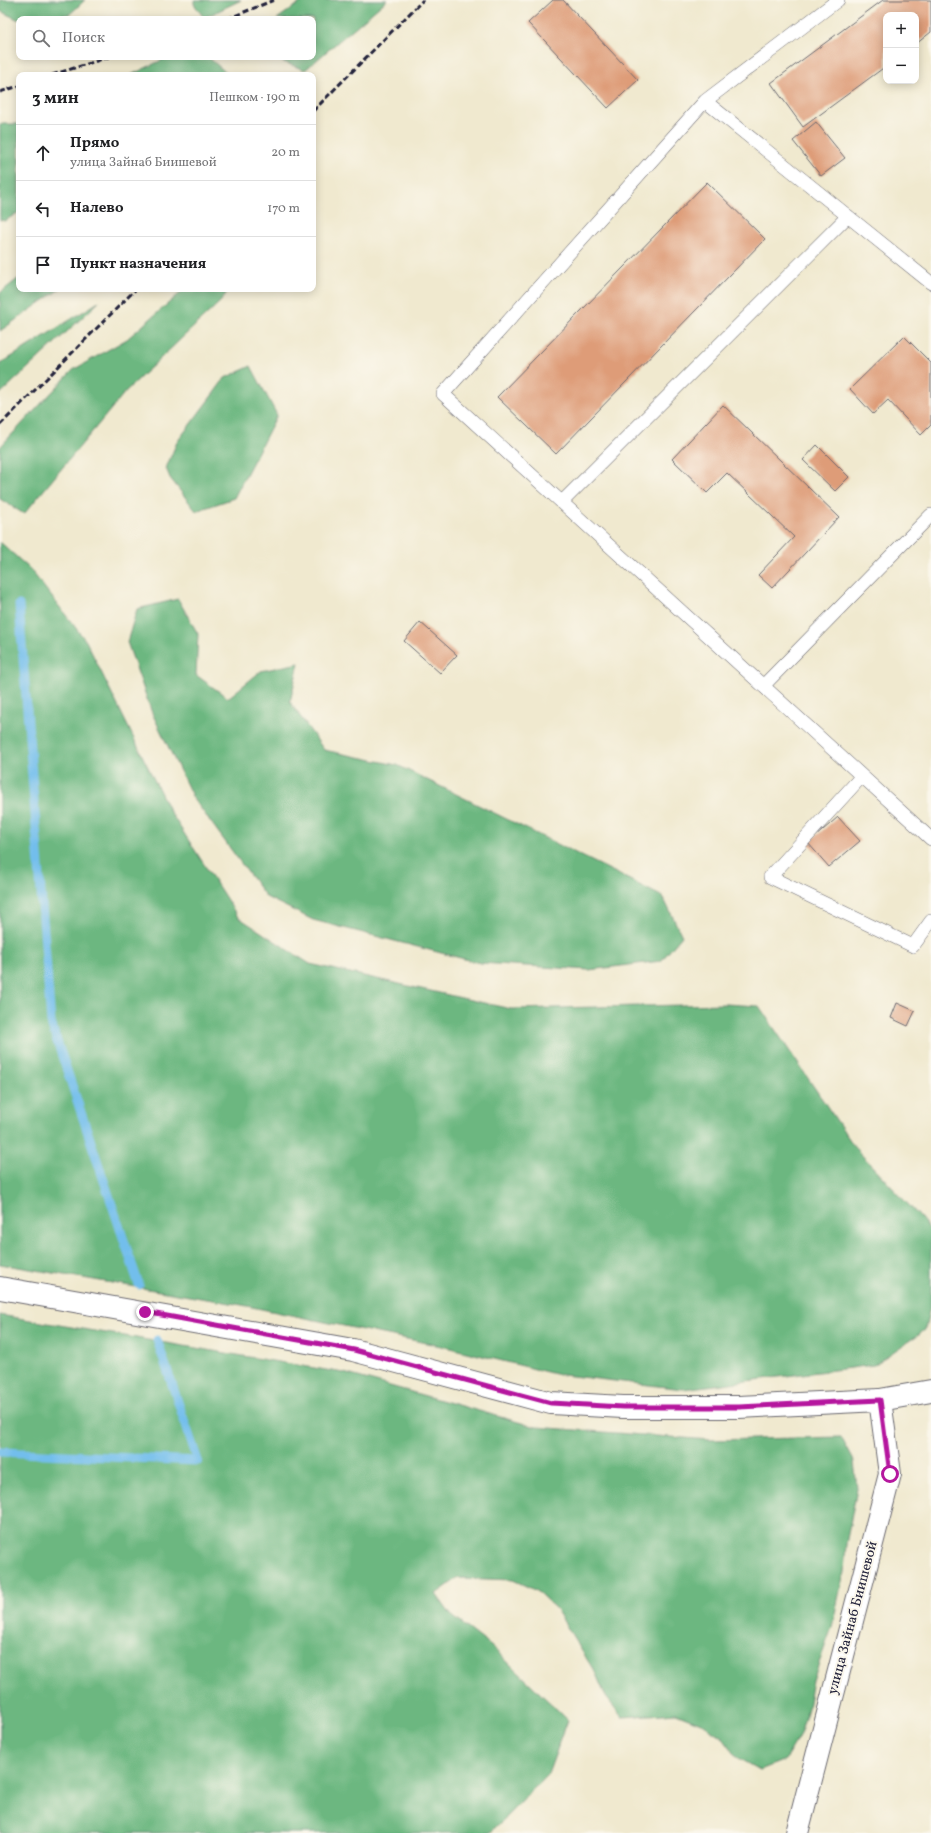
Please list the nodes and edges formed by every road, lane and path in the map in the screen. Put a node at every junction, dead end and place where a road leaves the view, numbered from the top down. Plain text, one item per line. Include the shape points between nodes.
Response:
1 (838, 0) edge
2 (705, 101) junction
3 (848, 216) junction
4 (931, 283) edge
5 (562, 502) junction
6 (931, 515) edge
7 (763, 686) junction
8 (862, 776) junction
9 (931, 839) edge
10 (931, 921) edge
11 (0, 1288) edge
12 (931, 1391) edge
13 (880, 1400) junction
14 (797, 1833) edge

1 - 2 lane
2 - 3 lane
2 - 5 lane via 444,394
3 - 4 lane
3 - 5 lane
5 - 7 lane
6 - 7 lane
7 - 8 lane
8 - 9 lane
8 - 10 lane via 770,877 913,946
11 - 13 street via 354,1350 551,1403 623,1407 739,1407
12 - 13 street
13 - 14 street, улица Зайнаб Биишевой via 890,1474

